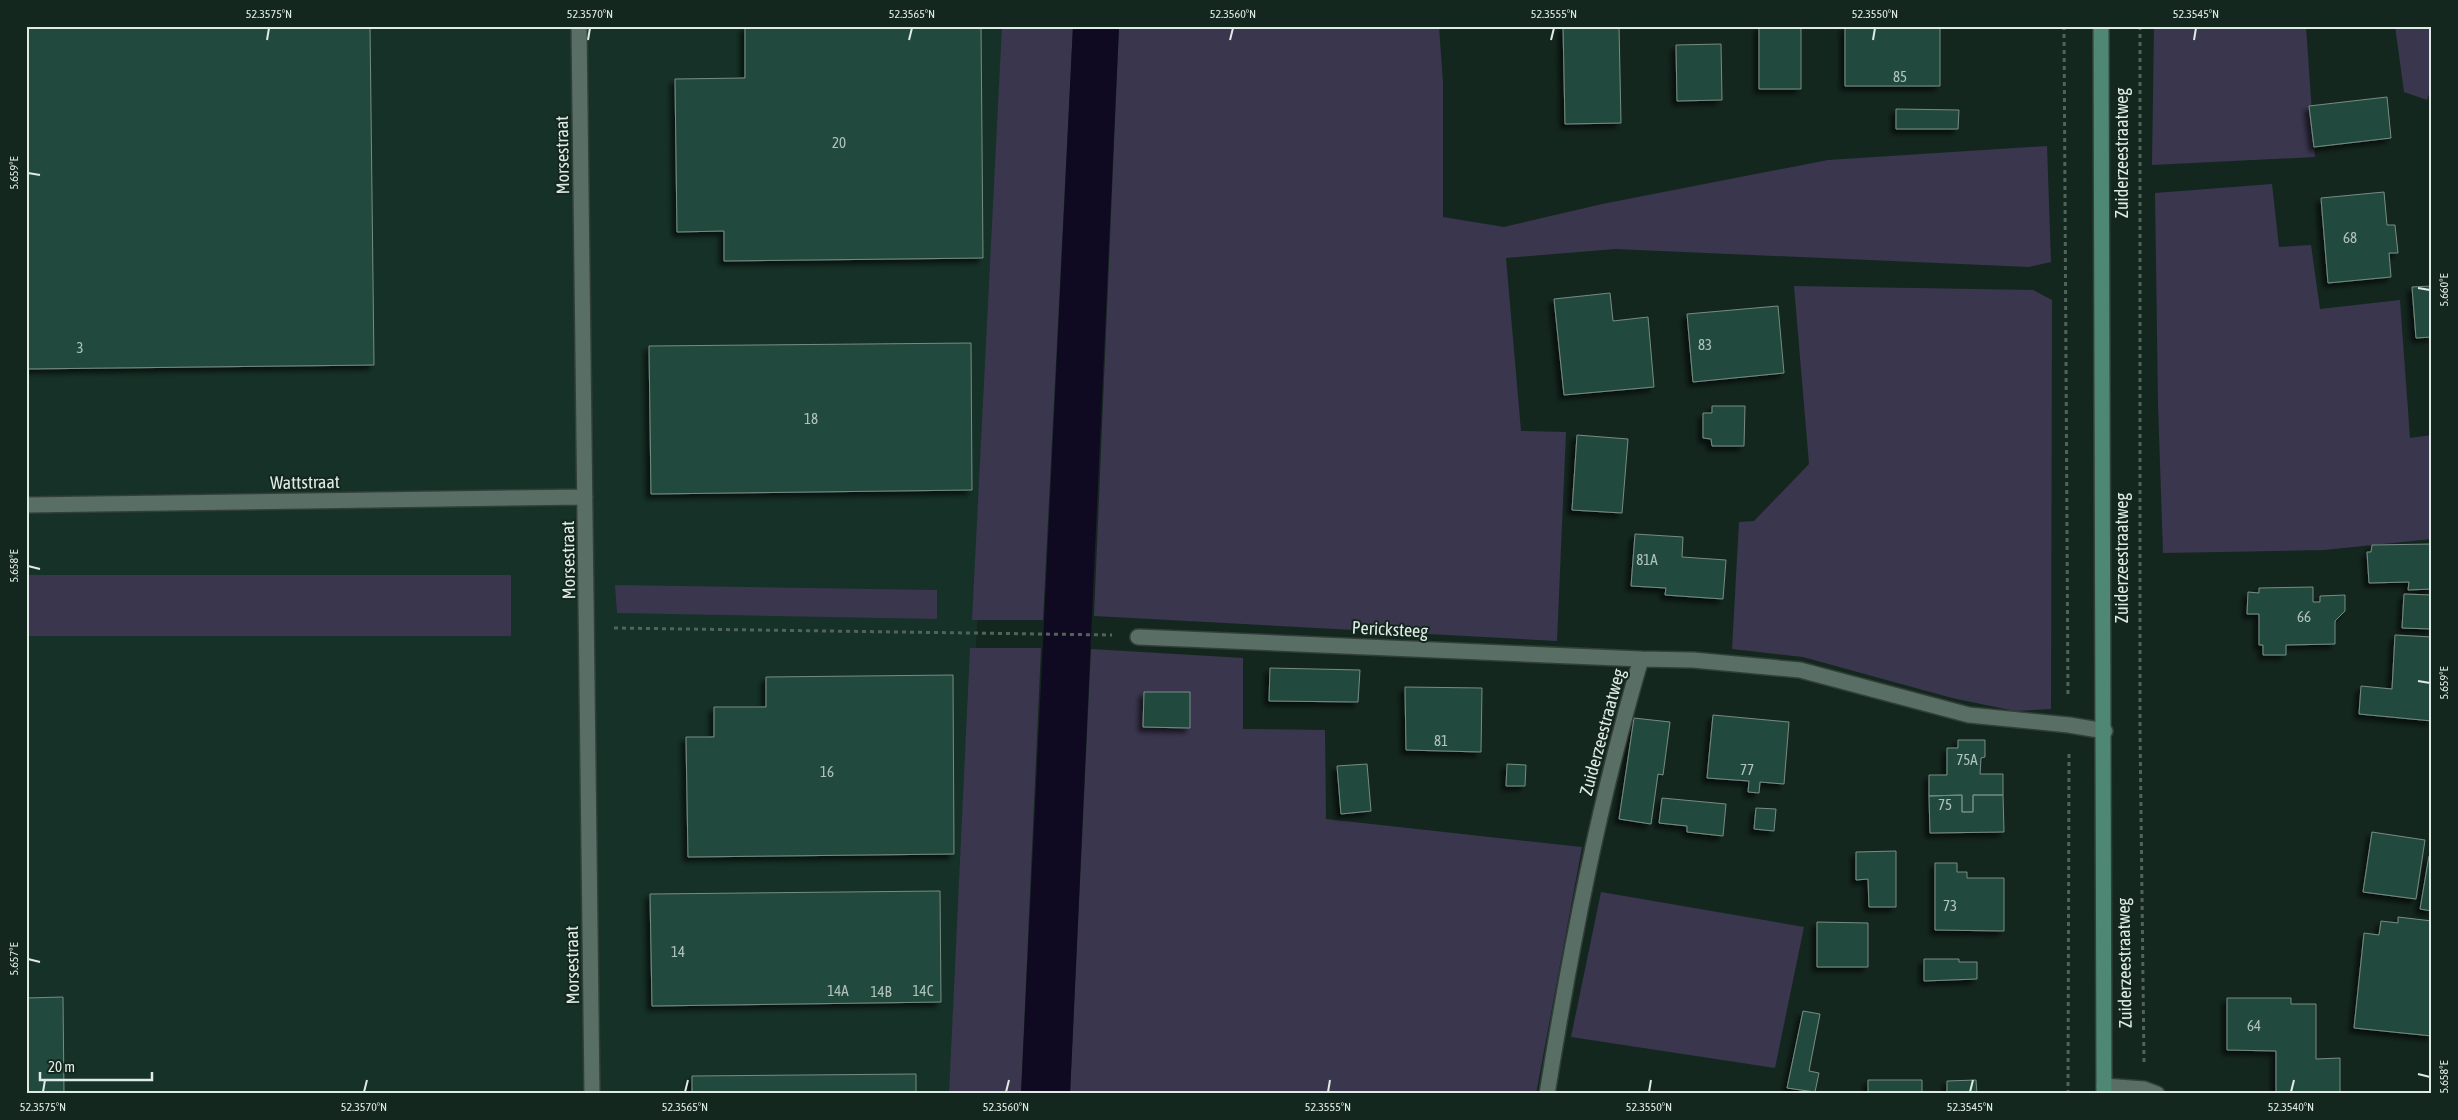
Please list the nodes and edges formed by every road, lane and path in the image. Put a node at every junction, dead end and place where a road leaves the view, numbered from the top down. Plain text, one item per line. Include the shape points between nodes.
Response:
1 (579, 26) edge
2 (2064, 26) edge
3 (2101, 26) edge
4 (2140, 26) edge
5 (585, 497) junction
6 (26, 505) edge
7 (588, 627) junction
8 (1108, 635) dead end
9 (1138, 636) dead end
10 (1641, 659) junction
11 (2069, 725) junction
12 (2105, 731) junction
13 (2104, 1090) edge
14 (2151, 1092) edge
15 (592, 1094) edge
16 (1546, 1094) edge
17 (2068, 1094) edge

1 - 5 street, Morsestraat
2 - 11 path
3 - 12 main road, Zuiderzeestraatweg
4 - 14 path, Zuiderzeestraatweg via 2140,739
5 - 6 street, Wattstraat
5 - 7 street, Morsestraat
7 - 8 path
7 - 15 street, Morsestraat
9 - 10 street, Pericksteeg
10 - 11 street, Zuiderzeestraatweg via 1693,660 1800,670 1969,715
10 - 16 street, Zuiderzeestraatweg via 1619,732 1596,833
11 - 12 street, Zuiderzeestraatweg
11 - 17 path
12 - 13 main road, Zuiderzeestraatweg
13 - 14 street, Zuiderzeestraatweg

